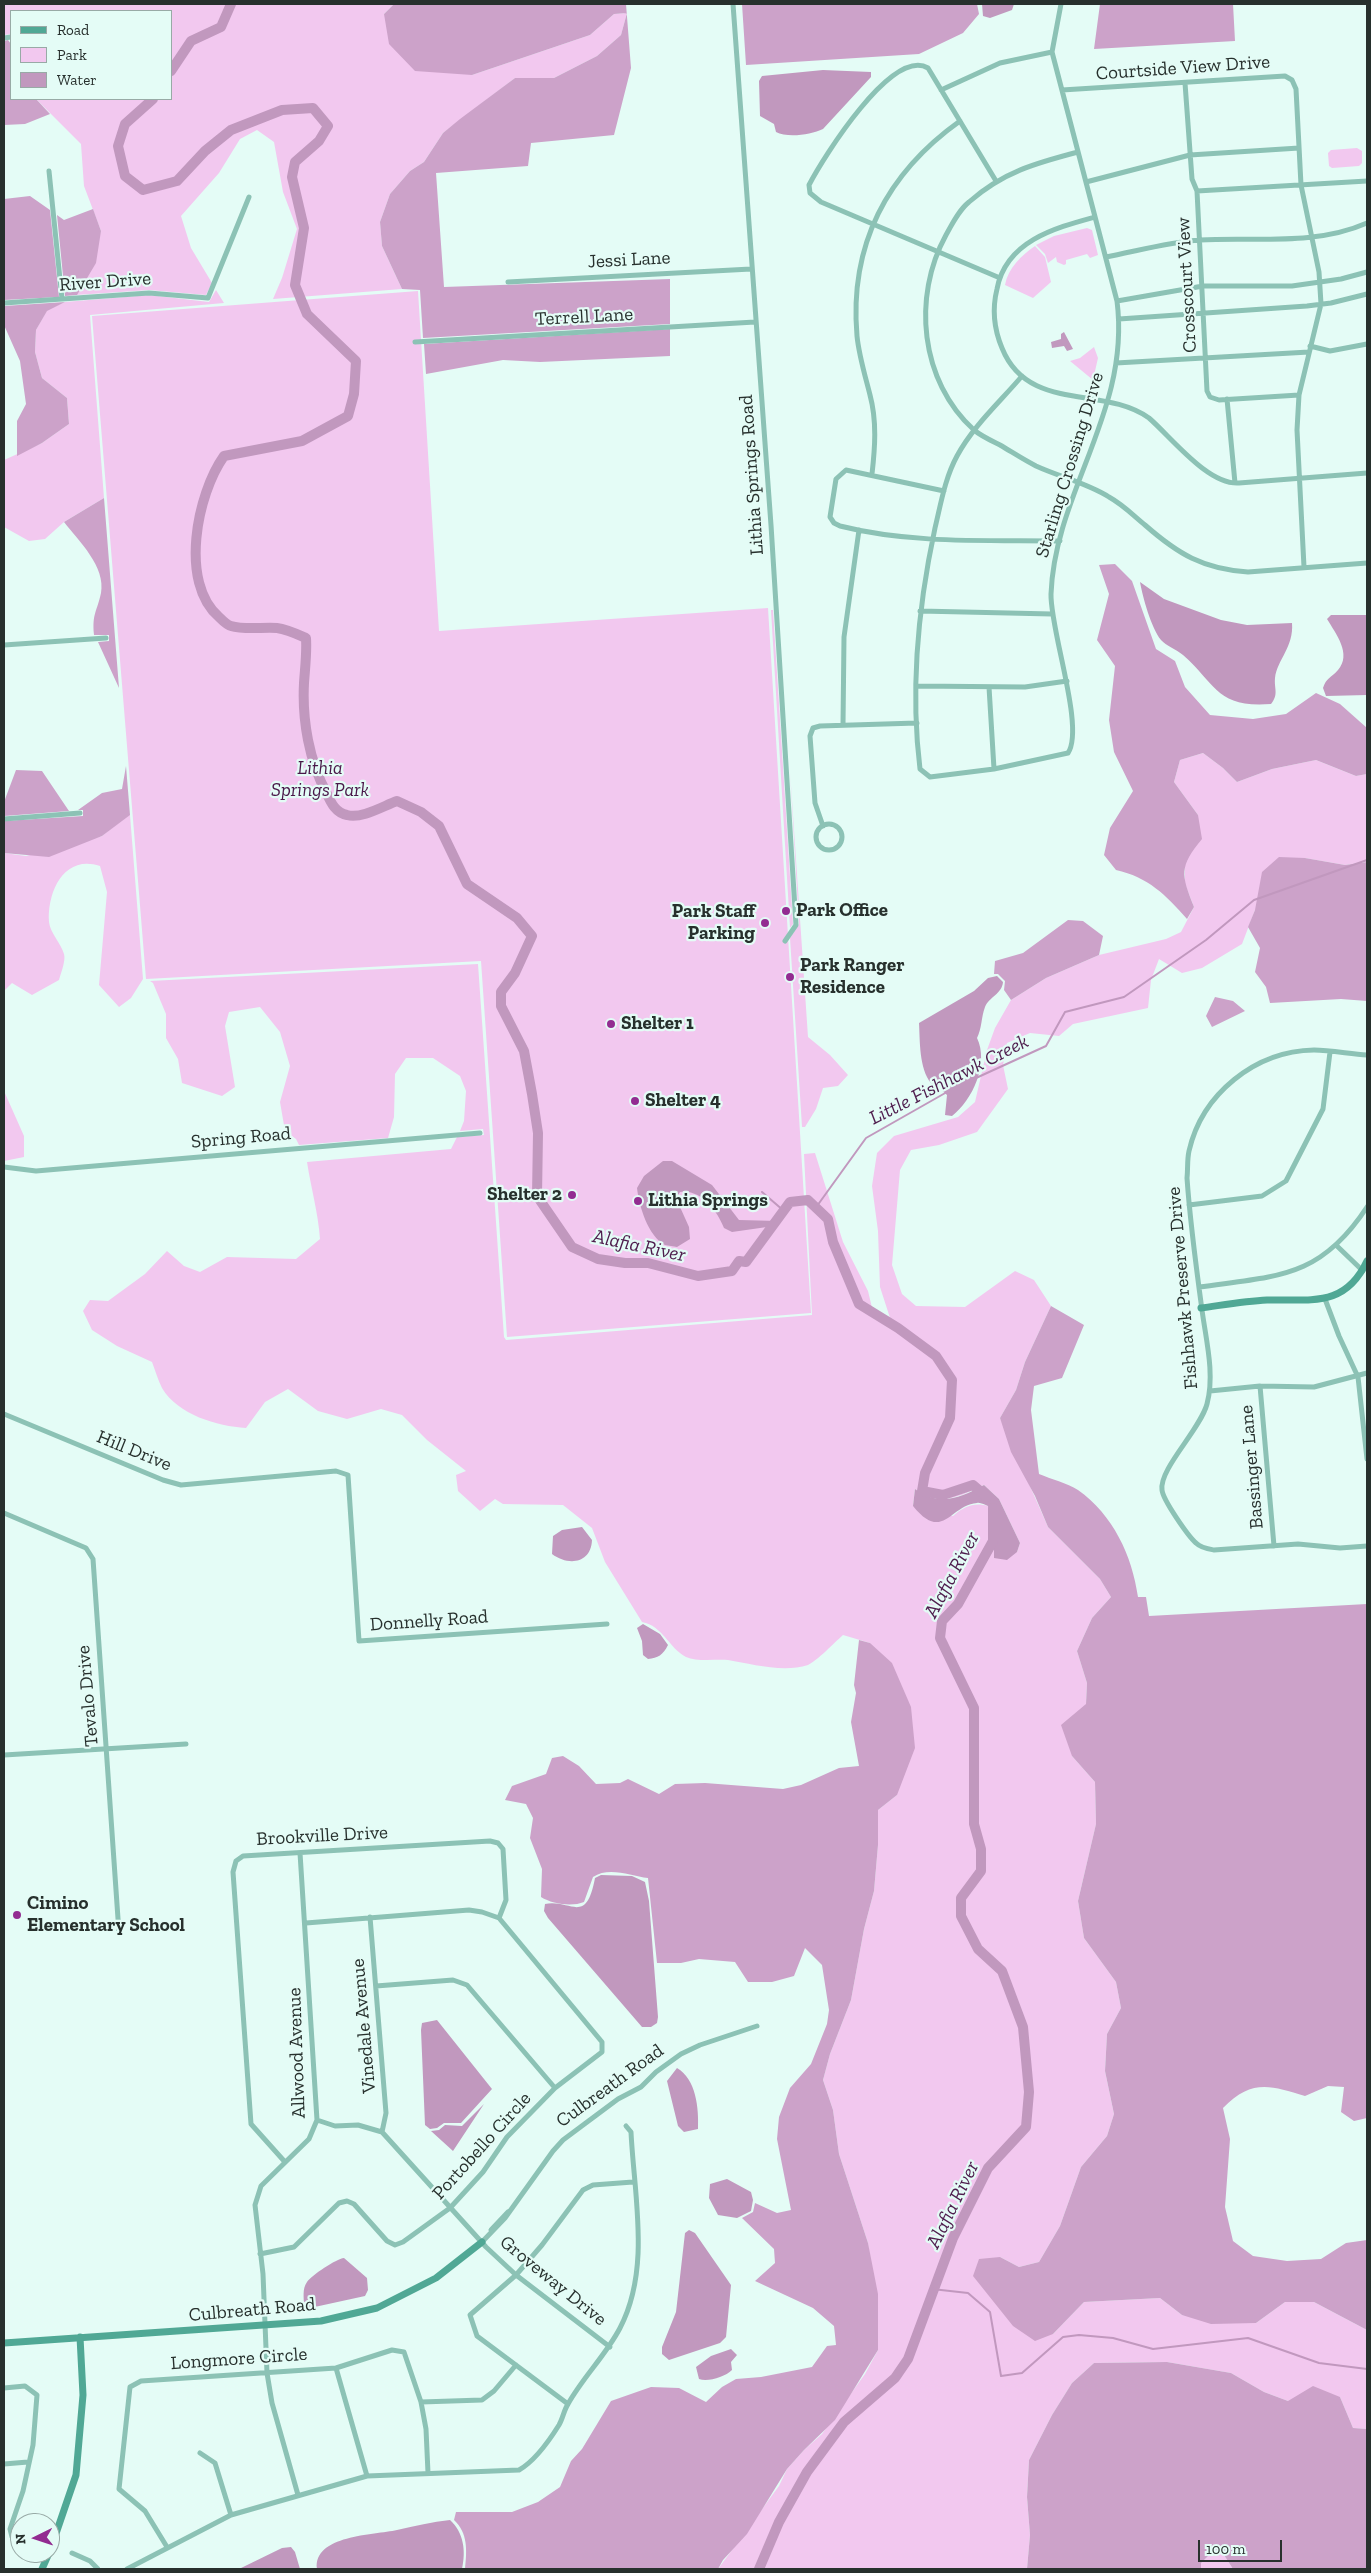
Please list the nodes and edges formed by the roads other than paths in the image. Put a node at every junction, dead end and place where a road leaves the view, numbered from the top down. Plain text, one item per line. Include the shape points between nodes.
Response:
1 (733, 4) edge
2 (1061, 4) edge
3 (1052, 52) junction
4 (1186, 82) junction
5 (941, 90) junction
6 (1062, 90) junction
7 (960, 122) junction
8 (1299, 148) junction
9 (1078, 152) junction
10 (1190, 155) junction
11 (49, 171) dead end
12 (1367, 180) edge
13 (996, 181) junction
14 (1086, 182) junction
15 (1301, 185) junction
16 (1197, 191) junction
17 (249, 197) dead end
18 (1095, 217) junction
19 (1367, 223) edge
20 (874, 224) junction
21 (1312, 238) junction
22 (1200, 240) junction
23 (938, 251) junction
24 (1106, 257) junction
25 (751, 269) junction
26 (1367, 272) edge
27 (1000, 278) junction
28 (508, 282) dead end
29 (1320, 282) junction
30 (1203, 286) junction
31 (1367, 294) edge
32 (62, 299) junction
33 (1117, 301) junction
34 (4, 303) edge
35 (1321, 304) junction
36 (1203, 313) junction
37 (1119, 319) junction
38 (755, 322) junction
39 (415, 342) dead end
40 (1367, 344) edge
41 (1309, 349) junction
42 (1206, 358) junction
43 (1116, 363) junction
44 (1022, 376) junction
45 (1299, 395) junction
46 (1227, 400) junction
47 (1109, 401) junction
48 (974, 430) junction
49 (1367, 473) edge
50 (872, 474) junction
51 (1298, 478) junction
52 (1079, 482) junction
53 (1235, 483) junction
54 (944, 491) junction
55 (859, 530) junction
56 (933, 539) junction
57 (1060, 541) junction
58 (1367, 563) edge
59 (1304, 567) junction
60 (920, 612) junction
61 (1052, 614) junction
62 (106, 638) dead end
63 (4, 645) edge
64 (1067, 681) junction
65 (916, 686) junction
66 (989, 688) junction
67 (917, 723) junction
68 (843, 725) junction
69 (994, 769) junction
70 (80, 813) dead end
71 (4, 819) edge
72 (823, 826) junction
73 (785, 941) dead end
74 (1330, 1052) junction
75 (1367, 1056) edge
76 (480, 1132) dead end
77 (4, 1168) edge
78 (1189, 1205) junction
79 (1367, 1207) edge
80 (1337, 1246) junction
81 (1367, 1261) edge
82 (1362, 1271) junction
83 (1199, 1286) junction
84 (1325, 1299) junction
85 (1201, 1308) junction
86 (1367, 1373) edge
87 (1358, 1377) junction
88 (1260, 1386) junction
89 (1210, 1391) junction
90 (4, 1414) edge
91 (1367, 1459) edge
92 (348, 1475) joint
93 (4, 1513) edge
94 (1274, 1546) junction
95 (1367, 1546) edge
96 (607, 1624) dead end
97 (186, 1744) dead end
98 (108, 1747) junction
99 (4, 1755) edge
100 (300, 1853) junction
101 (370, 1917) junction
102 (499, 1918) junction
103 (306, 1923) junction
104 (119, 1933) dead end
105 (376, 1986) junction
106 (757, 2026) dead end
107 (554, 2088) junction
108 (317, 2120) junction
109 (626, 2126) dead end
110 (382, 2132) junction
111 (285, 2162) junction
112 (633, 2182) junction
113 (450, 2208) junction
114 (482, 2242) junction
115 (260, 2254) junction
116 (516, 2275) junction
117 (266, 2326) junction
118 (80, 2338) junction
119 (4, 2342) edge
120 (610, 2347) junction
121 (516, 2365) junction
122 (336, 2368) junction
123 (267, 2373) junction
124 (4, 2388) edge
125 (420, 2402) junction
126 (568, 2404) junction
127 (200, 2453) dead end
128 (28, 2462) junction
129 (4, 2464) edge
130 (428, 2473) junction
131 (367, 2476) junction
132 (298, 2495) junction
133 (15, 2513) edge
134 (231, 2515) junction
135 (60, 2522) edge
136 (167, 2547) junction
137 (72, 2553) dead end
138 (98, 2569) edge
139 (127, 2569) edge

1 - 25 street, Lithia Springs Road
2 - 3 street, Starling Crossing Drive
3 - 5 street via 1000,63
3 - 6 street, Starling Crossing Drive
4 - 6 street, Courtside View Drive
4 - 8 street, Courtside View Drive via 1285,76 1292,80 1296,88
4 - 10 street, Crosscourt View
5 - 7 street
5 - 20 street via 928,68 914,64 884,84 865,103 820,163 809,185 814,198
6 - 9 street, Starling Crossing Drive
7 - 13 street
7 - 20 street via 945,132 890,189
8 - 10 street
8 - 15 street, Courtside View Drive
9 - 13 street via 1035,163
9 - 14 street, Starling Crossing Drive
10 - 14 street
10 - 16 street, Crosscourt View via 1192,179
11 - 32 street
12 - 15 street
13 - 23 street via 968,203
14 - 18 street, Starling Crossing Drive
15 - 16 street
15 - 21 street, Courtside View Drive
16 - 22 street, Crosscourt View
17 - 32 street, River Drive via 208,298 149,292
18 - 24 street, Starling Crossing Drive
18 - 27 street via 1038,236 1020,249
19 - 21 street
20 - 23 street
20 - 50 street via 867,238 856,304 861,363 875,422
21 - 22 street
21 - 29 street, Courtside View Drive
22 - 24 street
22 - 30 street, Crosscourt View
23 - 27 street
23 - 48 street via 924,305 926,334 934,365 948,397
24 - 33 street, Starling Crossing Drive
25 - 28 street, Jessi Lane
25 - 38 street, Lithia Springs Road
26 - 29 street
27 - 44 street via 994,310 996,335 1006,358
29 - 30 street via 1292,286
29 - 35 street, Courtside View Drive
30 - 33 street
30 - 36 street, Crosscourt View
31 - 35 street
32 - 34 street, River Drive
33 - 37 street, Starling Crossing Drive
35 - 36 street
35 - 41 street, Courtside View Drive
36 - 37 street
36 - 42 street, Crosscourt View
37 - 43 street, Starling Crossing Drive
38 - 39 street, Terrell Lane
38 - 73 street, Lithia Springs Road via 796,924
40 - 41 street via 1330,351
41 - 42 street
41 - 45 street, Courtside View Drive
42 - 43 street
42 - 46 street, Crosscourt View via 1207,391 1210,396
43 - 47 street, Starling Crossing Drive
44 - 47 street via 1059,394
44 - 48 street, Starling Crossing Drive
45 - 46 street
45 - 51 street, Courtside View Drive
46 - 53 street
47 - 52 street, Starling Crossing Drive
47 - 53 street via 1144,414 1211,475 1224,482
48 - 52 street via 1036,465
48 - 54 street, Starling Crossing Drive via 954,462
49 - 51 street
50 - 54 street
50 - 55 street via 846,470 836,479 829,512 831,519 836,524
51 - 53 street
51 - 59 street, Courtside View Drive
52 - 57 street, Starling Crossing Drive
52 - 59 street via 1120,504 1190,559 1248,572
54 - 56 street, Starling Crossing Drive
55 - 56 street
55 - 68 street via 844,637
56 - 57 street
56 - 60 street, Starling Crossing Drive
57 - 61 street, Starling Crossing Drive via 1053,571
58 - 59 street
60 - 61 street
60 - 65 street, Starling Crossing Drive
61 - 64 street, Starling Crossing Drive
62 - 63 street
64 - 66 street
64 - 69 street, Starling Crossing Drive via 1073,746 1068,753
65 - 66 street
65 - 67 street, Starling Crossing Drive
66 - 69 street
67 - 68 street
67 - 69 street, Starling Crossing Drive via 920,769 930,777
68 - 72 street via 820,726 814,728 810,736 815,803
70 - 71 street
72 - 72 street via 817,833 818,844 825,850 835,849 842,840 841,831 833,825
74 - 75 street, Fishhawk Preserve Drive
74 - 78 street via 1323,1109 1286,1181 1262,1196
74 - 78 street, Fishhawk Preserve Drive via 1294,1052 1272,1058 1237,1076 1221,1089 1204,1113 1189,1152
76 - 77 street, Spring Road via 36,1171
78 - 83 street, Fishhawk Preserve Drive
79 - 80 street
80 - 82 street
80 - 83 street via 1296,1272
81 - 82 street
82 - 84 street via 1347,1288
83 - 85 street, Fishhawk Preserve Drive
84 - 85 street via 1251,1301
84 - 87 street
85 - 89 street, Fishhawk Preserve Drive
86 - 87 street
87 - 88 street via 1314,1387
87 - 91 street
88 - 89 street
88 - 94 street, Bassinger Lane
89 - 94 street, Fishhawk Preserve Drive via 1202,1419 1162,1479 1164,1498 1202,1547 1214,1550
90 - 92 street, Hill Drive via 181,1485 336,1471
92 - 96 street, Donnelly Road via 359,1641
93 - 98 street, Tevalo Drive via 86,1548 93,1559
94 - 95 street, Fishhawk Preserve Drive
97 - 98 street
98 - 99 street
98 - 104 street, Tevalo Drive
100 - 102 street, Brookville Drive via 498,1843 503,1849 506,1900
100 - 103 street, Allwood Avenue
100 - 111 street, Brookville Drive via 243,1856 236,1862 233,1872 251,2124
101 - 102 street via 469,1910
101 - 103 street
101 - 105 street, Vinedale Avenue
102 - 107 street, Portobello Circle via 602,2042 602,2052
103 - 108 street, Allwood Avenue
105 - 107 street via 453,1980 467,1985
105 - 110 street, Vinedale Avenue via 386,2114
106 - 114 street, Culbreath Road via 681,2054 641,2087 589,2121 552,2151 494,2231
107 - 113 street, Portobello Circle via 507,2137 483,2172
108 - 110 street via 335,2126 358,2125
108 - 111 street, Allwood Avenue via 309,2139
109 - 112 street via 631,2132
110 - 113 street, Groveway Drive
111 - 115 street, Allwood Avenue via 261,2186 255,2205
112 - 116 street via 593,2185 583,2190
112 - 120 street via 637,2269 624,2317
113 - 114 street, Groveway Drive
113 - 115 street, Portobello Circle via 395,2246 354,2204 347,2201 339,2203 294,2247
114 - 116 street, Groveway Drive
114 - 117 street, Culbreath Road via 436,2278 377,2308 321,2321
115 - 117 street, Allwood Avenue
116 - 120 street, Groveway Drive
116 - 121 street via 470,2315 477,2336
117 - 118 street, Culbreath Road
117 - 123 street, Allwood Avenue
118 - 119 street, Culbreath Road
118 - 135 street via 83,2395 76,2474
120 - 126 street
121 - 125 street via 482,2400
121 - 126 street
122 - 123 street, Longmore Circle
122 - 125 street, Longmore Circle via 392,2350 404,2352
122 - 131 street
123 - 132 street, Allwood Avenue via 272,2403
123 - 136 street, Longmore Circle via 141,2381 130,2387 119,2489 146,2511
124 - 128 street via 26,2386 37,2395 33,2445
125 - 130 street, Longmore Circle via 426,2429
126 - 130 street via 559,2424 530,2464 519,2470
127 - 134 street via 215,2463
128 - 129 street
128 - 133 street
130 - 131 street
131 - 132 street
132 - 134 street
134 - 136 street
136 - 139 street
137 - 138 street via 90,2561

